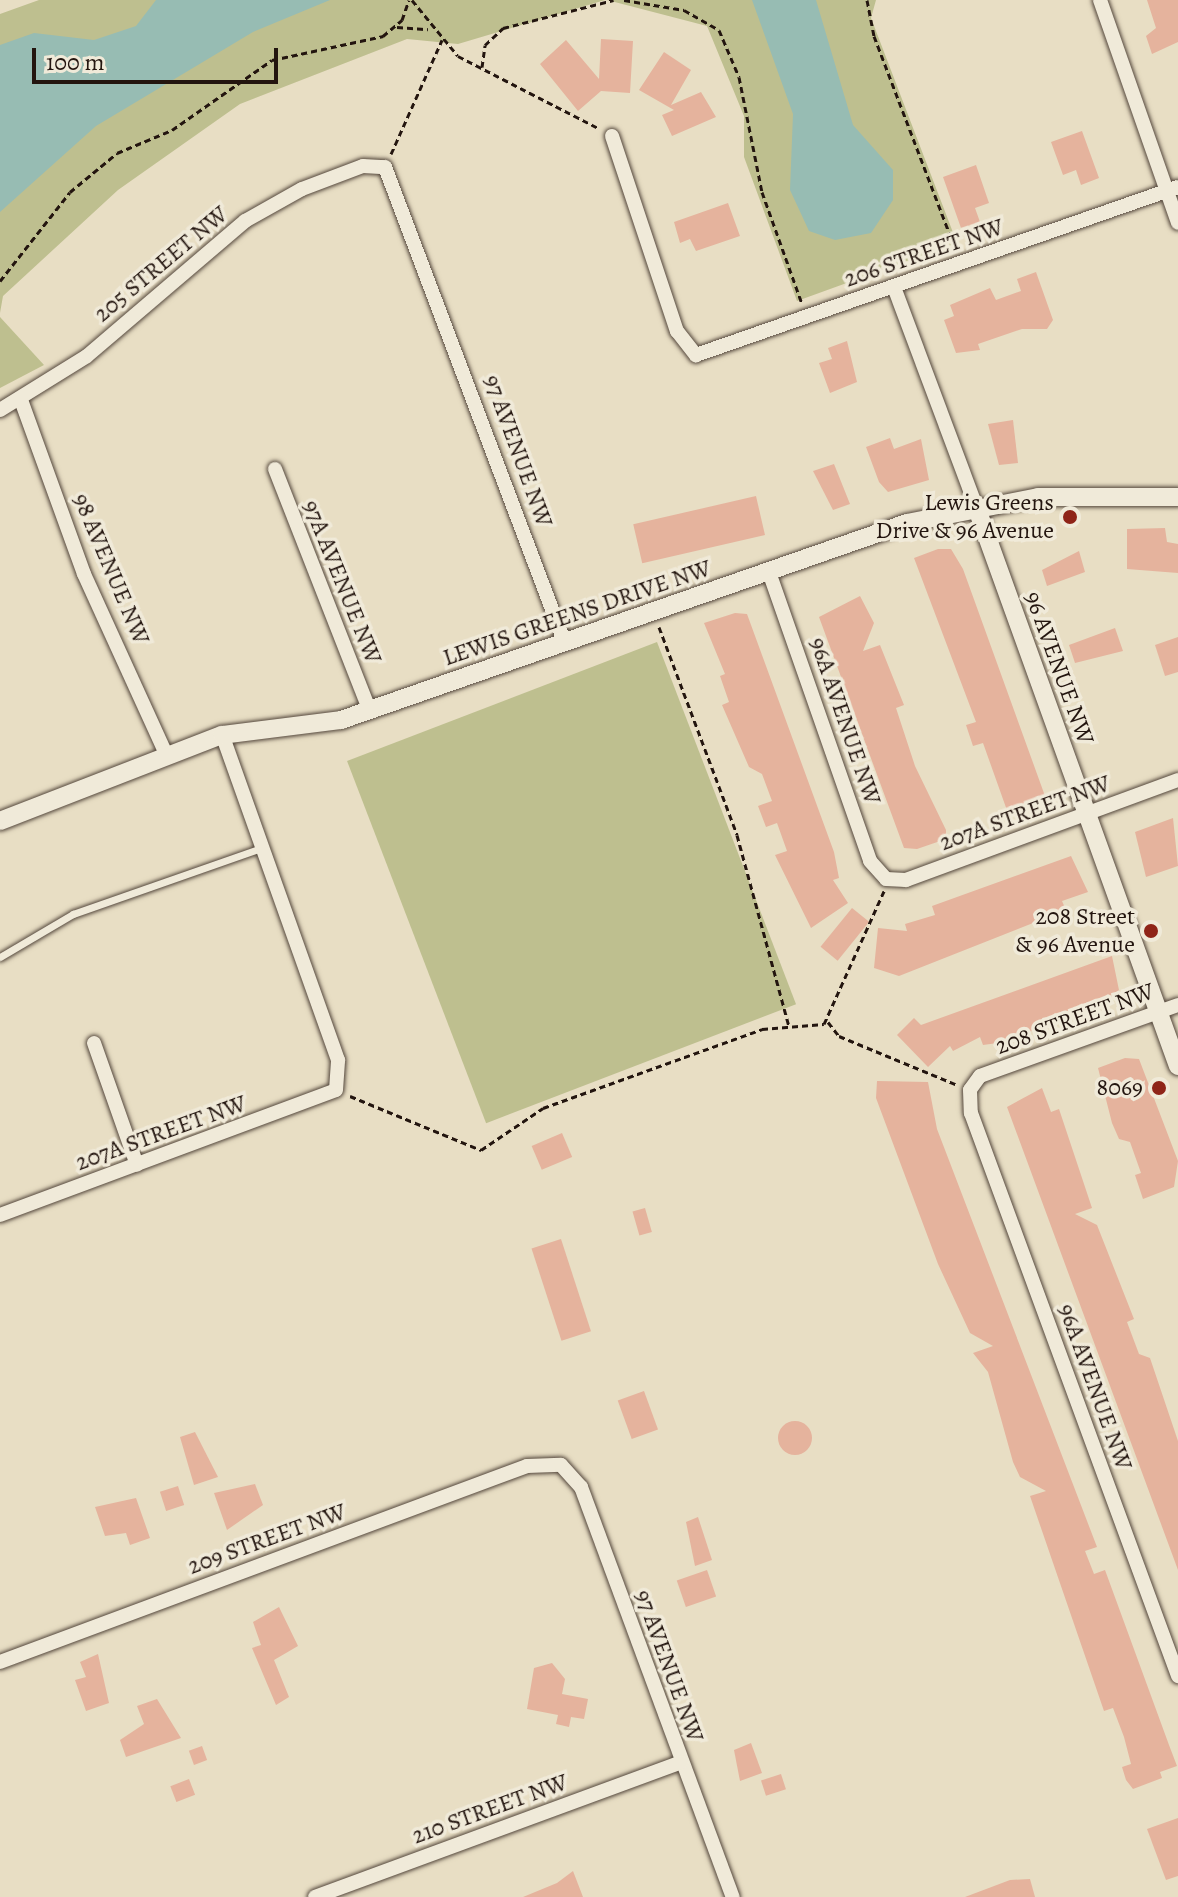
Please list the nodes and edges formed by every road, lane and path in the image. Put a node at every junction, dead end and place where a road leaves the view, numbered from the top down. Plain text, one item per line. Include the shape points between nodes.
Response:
1 (410, 0) edge
2 (614, 0) edge
3 (624, 0) edge
4 (867, 0) edge
5 (1100, 0) edge
6 (397, 27) junction
7 (432, 30) junction
8 (442, 40) junction
9 (482, 67) junction
10 (612, 136) joint
11 (385, 167) junction
12 (1173, 189) edge
13 (1178, 223) edge
14 (957, 252) dead end
15 (0, 281) edge
16 (894, 287) junction
17 (804, 309) dead end
18 (21, 400) junction
19 (0, 410) edge
20 (275, 469) dead end
21 (1178, 497) edge
22 (977, 509) junction
23 (769, 572) junction
24 (653, 611) junction
25 (564, 641) junction
26 (370, 711) junction
27 (222, 735) junction
28 (166, 754) junction
29 (1178, 780) edge
30 (1086, 814) junction
31 (0, 821) edge
32 (261, 848) junction
33 (886, 879) junction
34 (0, 957) edge
35 (1178, 1005) edge
36 (1158, 1012) junction
37 (828, 1022) junction
38 (789, 1026) junction
39 (94, 1043) dead end
40 (1178, 1066) edge
41 (336, 1090) junction
42 (970, 1090) junction
43 (137, 1165) junction
44 (0, 1215) edge
45 (551, 1462) joint
46 (0, 1662) edge
47 (1178, 1676) edge
48 (681, 1762) junction
49 (315, 1897) edge
50 (733, 1897) edge

1 - 6 path
1 - 7 path
2 - 9 path via 503,28 485,45
3 - 17 path via 684,10 719,30 739,77 762,192
4 - 14 path via 874,36
5 - 12 street
6 - 7 path
6 - 15 path via 368,41 272,60 172,130 117,153 70,192
7 - 8 path
8 - 9 path
8 - 11 path
9 - 10 path
10 - 16 street, 206 STREET NW via 677,331 696,355
11 - 18 street, 205 STREET NW via 363,166 302,189 245,221 87,356
11 - 25 street, 97 AVENUE NW via 431,276
12 - 13 street
12 - 16 street, 206 STREET NW
16 - 22 street, 96 AVENUE NW
18 - 19 street, 205 STREET NW
18 - 28 street, 98 AVENUE NW via 84,574
20 - 26 street, 97A AVENUE NW
21 - 22 street, LEWIS GREENS DRIVE NW via 1102,492
22 - 23 street, LEWIS GREENS DRIVE NW via 907,523
22 - 30 street, 96 AVENUE NW
23 - 24 street, LEWIS GREENS DRIVE NW
23 - 33 street, 96A AVENUE NW via 870,861
24 - 25 street, LEWIS GREENS DRIVE NW
24 - 38 path via 737,835
25 - 26 street, LEWIS GREENS DRIVE NW
26 - 27 street, LEWIS GREENS DRIVE NW
27 - 28 street, LEWIS GREENS DRIVE NW
27 - 32 street
28 - 31 street, LEWIS GREENS DRIVE NW
29 - 30 street, 207A STREET NW
30 - 33 street, 207A STREET NW via 906,880
30 - 36 street, 96 AVENUE NW
32 - 34 lane via 73,914
32 - 41 street via 338,1060
33 - 37 path via 881,907
35 - 36 street, 208 STREET NW
36 - 40 street, 96 AVENUE NW
36 - 42 street, 208 STREET NW via 980,1076
37 - 38 path
37 - 42 path via 839,1036
38 - 41 path via 762,1029 543,1108 481,1150
39 - 43 street
41 - 43 street, 207A STREET NW
42 - 47 street, 96A AVENUE NW via 971,1113
43 - 44 street, 207A STREET NW
45 - 46 street, 209 STREET NW
45 - 48 street, 97 AVENUE NW via 581,1487
48 - 49 street, 210 STREET NW
48 - 50 street, 97 AVENUE NW

